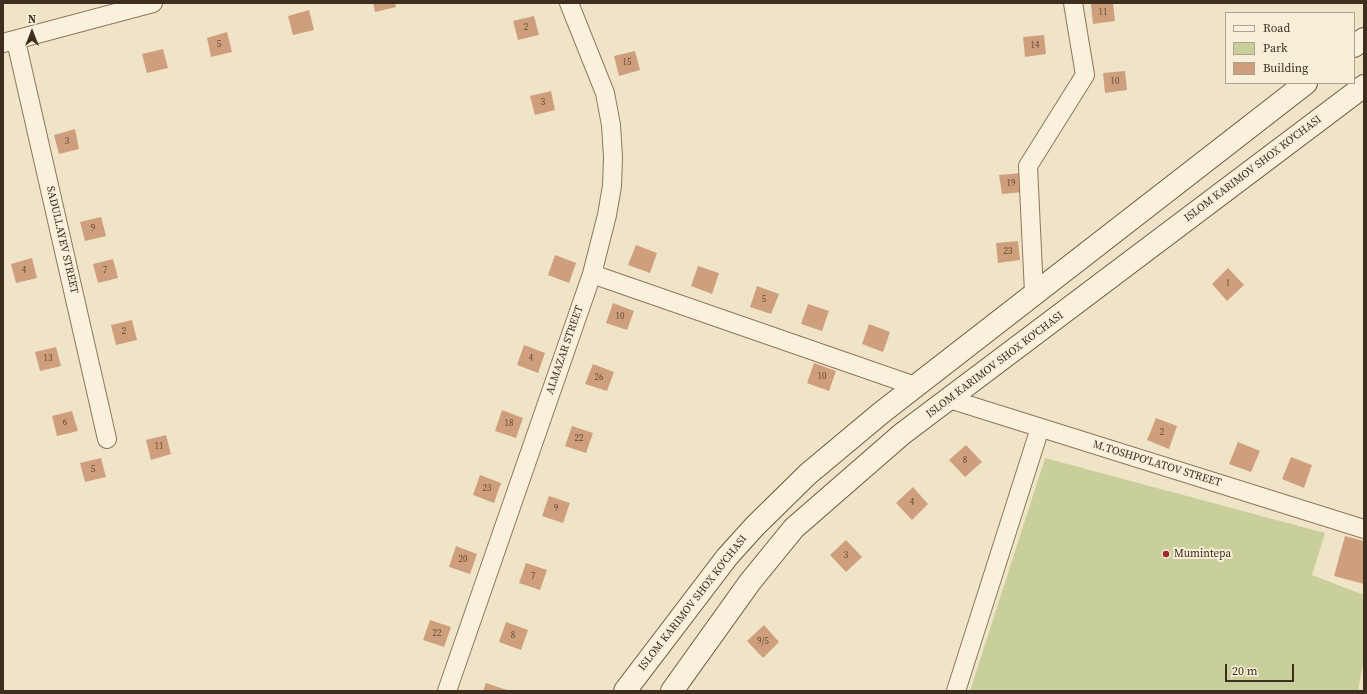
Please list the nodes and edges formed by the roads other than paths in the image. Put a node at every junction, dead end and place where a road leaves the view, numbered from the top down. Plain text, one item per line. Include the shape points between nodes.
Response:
1 (153, 3) edge
2 (569, 3) edge
3 (1073, 3) edge
4 (1364, 39) edge
5 (10, 42) edge
6 (1355, 45) edge
7 (1305, 84) edge
8 (1364, 86) edge
9 (1188, 174) junction
10 (1209, 203) junction
11 (592, 274) junction
12 (1034, 293) junction
13 (915, 386) junction
14 (949, 399) junction
15 (1040, 428) junction
16 (107, 439) dead end
17 (1364, 529) edge
18 (447, 691) edge
19 (625, 691) edge
20 (672, 691) edge
21 (956, 691) edge

1 - 5 street, SADULLAYEV STREET
2 - 11 street, ALMAZAR STREET via 605,93 611,125 612,186
3 - 12 street via 1086,75 1028,166
4 - 6 main road
5 - 16 street, SADULLAYEV STREET
7 - 9 main road, ISLOM KARIMOV SHOX KO'CHASI
8 - 10 main road, ISLOM KARIMOV SHOX KO'CHASI
9 - 10 main road
9 - 12 main road, ISLOM KARIMOV SHOX KO'CHASI
10 - 14 main road, ISLOM KARIMOV SHOX KO'CHASI
11 - 13 street
11 - 18 street, ALMAZAR STREET
12 - 13 main road, ISLOM KARIMOV SHOX KO'CHASI
13 - 19 main road, ISLOM KARIMOV SHOX KO'CHASI via 808,474 755,526 727,557
14 - 15 street, М.TOSHPO'LATOV STREET
14 - 20 main road, ISLOM KARIMOV SHOX KO'CHASI via 902,434 794,528 750,582
15 - 17 street, М.TOSHPO'LATOV STREET
15 - 21 street

